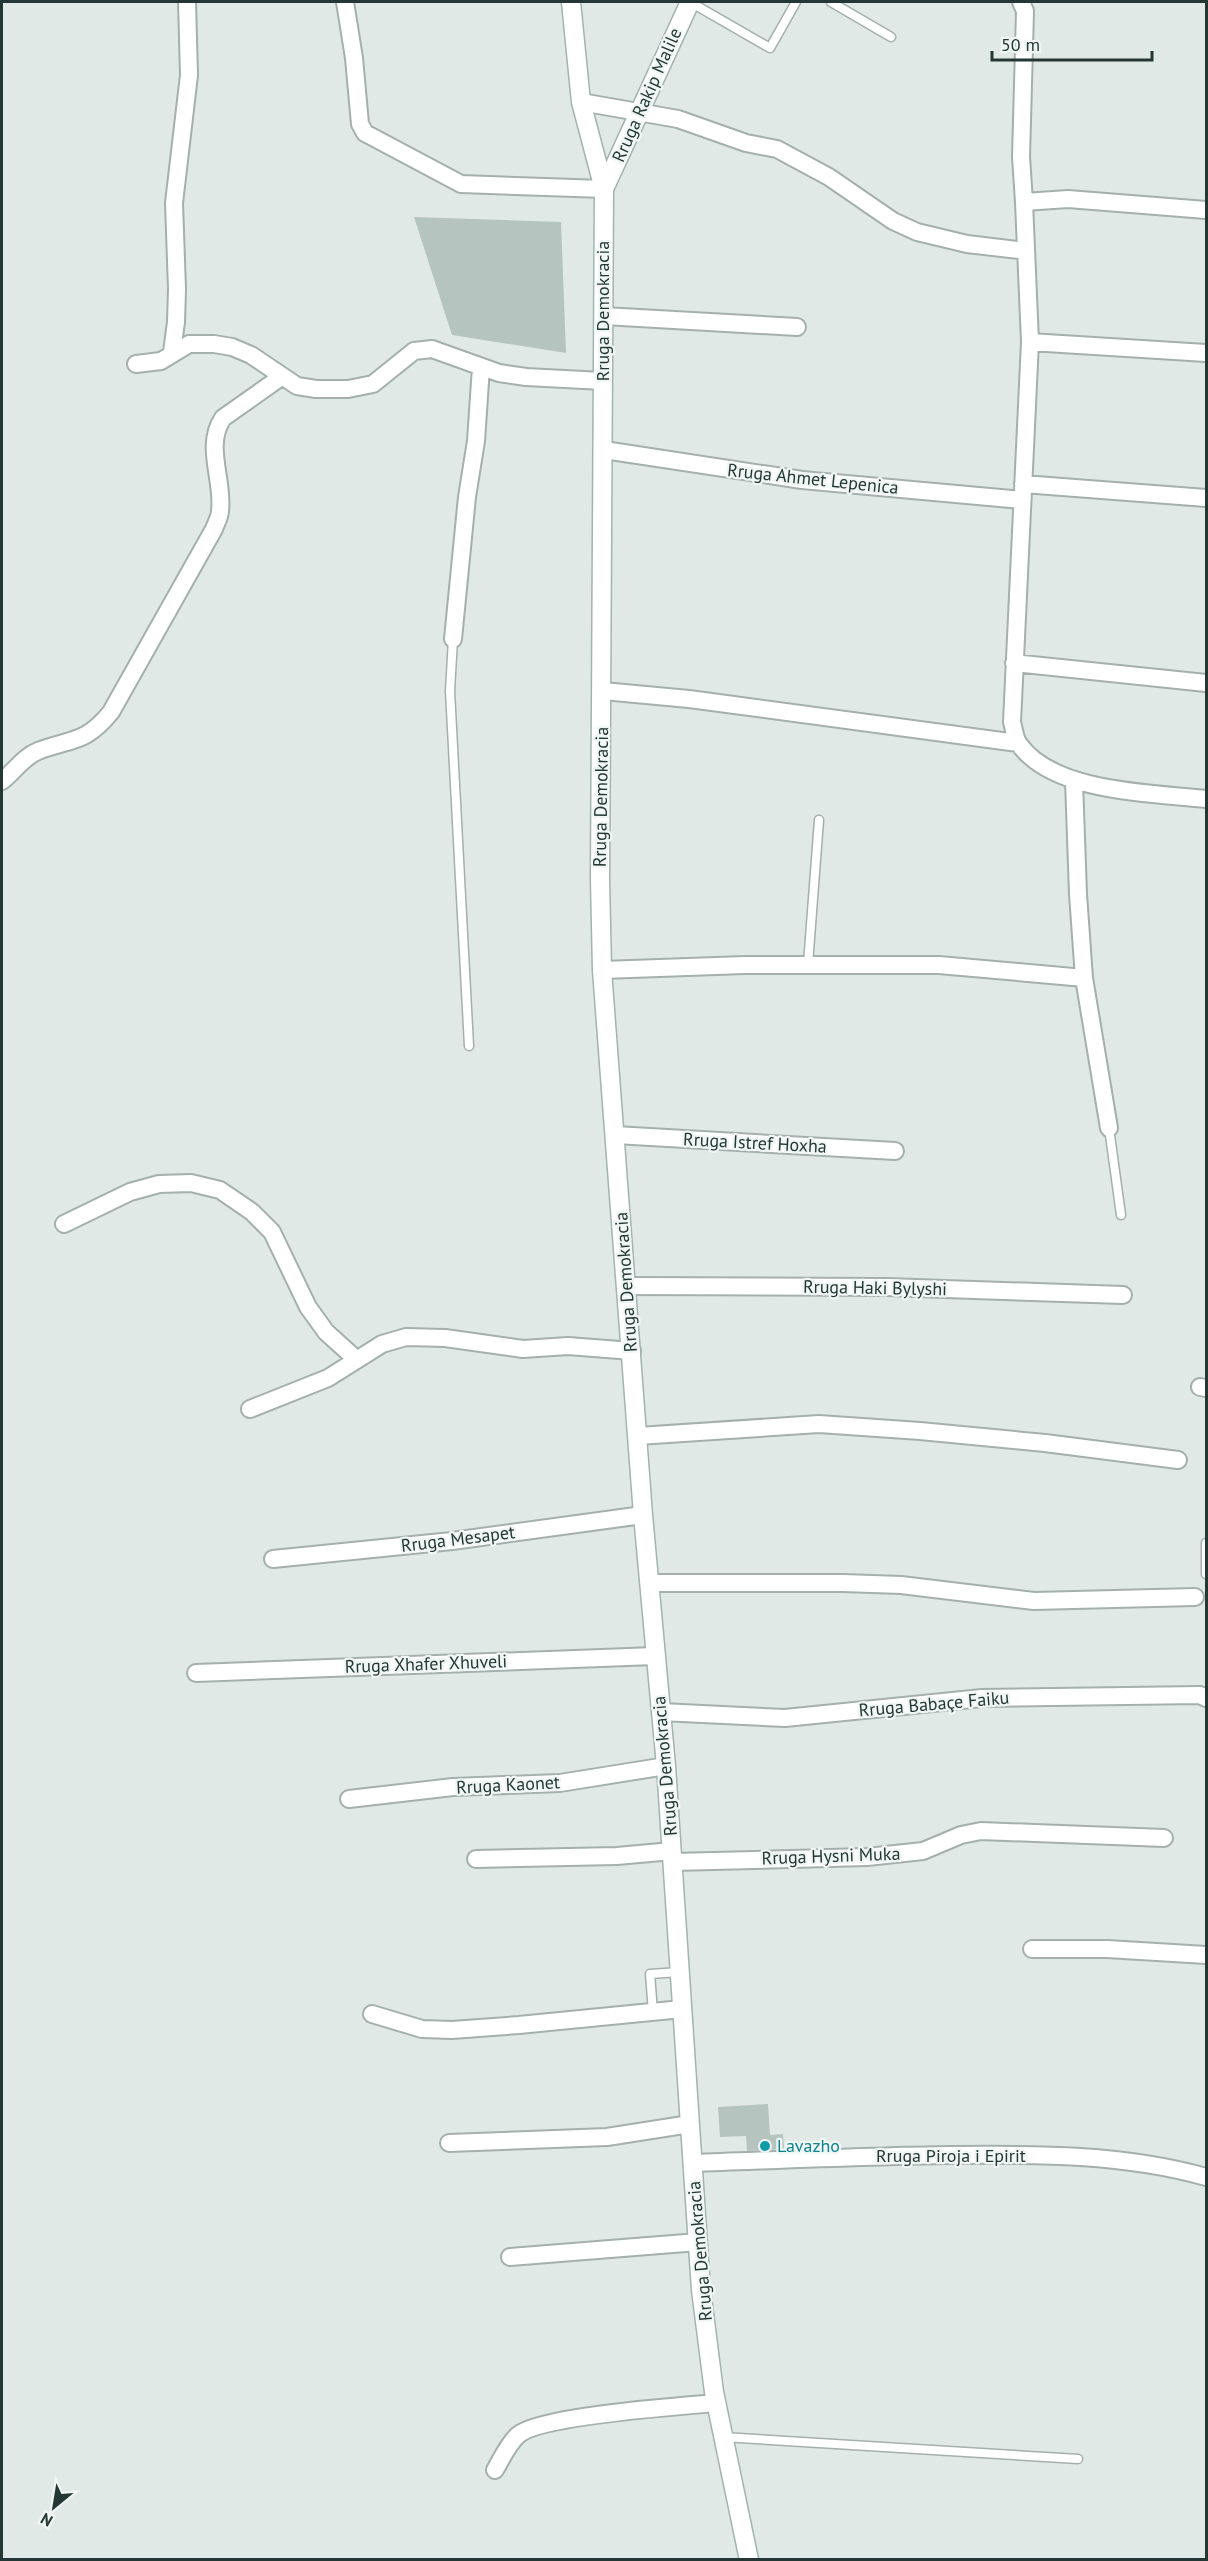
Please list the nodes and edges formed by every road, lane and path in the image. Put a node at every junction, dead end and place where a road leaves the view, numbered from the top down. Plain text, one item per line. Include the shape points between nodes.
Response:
1 (187, 2) edge
2 (345, 2) edge
3 (571, 2) edge
4 (690, 2) edge
5 (796, 2) edge
6 (831, 2) edge
7 (1021, 2) edge
8 (891, 36) dead end
9 (581, 102) junction
10 (640, 111) junction
11 (604, 189) junction
12 (1024, 202) junction
13 (1206, 210) edge
14 (1026, 251) junction
15 (604, 316) junction
16 (797, 327) dead end
17 (1030, 342) junction
18 (172, 352) junction
19 (1206, 353) edge
20 (136, 364) dead end
21 (481, 366) junction
22 (281, 377) junction
23 (603, 381) junction
24 (604, 450) junction
25 (1022, 492) junction
26 (1206, 498) edge
27 (453, 639) joint
28 (1014, 663) junction
29 (1206, 683) edge
30 (603, 691) junction
31 (1018, 743) junction
32 (2, 781) edge
33 (1074, 781) junction
34 (1206, 799) edge
35 (819, 820) dead end
36 (808, 964) junction
37 (602, 970) junction
38 (1084, 978) junction
39 (469, 1047) dead end
40 (1109, 1128) joint
41 (615, 1135) junction
42 (896, 1151) dead end
43 (1121, 1215) dead end
44 (64, 1224) dead end
45 (627, 1286) junction
46 (1123, 1295) dead end
47 (632, 1351) junction
48 (357, 1360) junction
49 (250, 1409) dead end
50 (638, 1436) junction
51 (1178, 1460) dead end
52 (643, 1515) junction
53 (1206, 1543) edge
54 (273, 1559) dead end
55 (1206, 1574) edge
56 (648, 1583) junction
57 (1195, 1597) dead end
58 (655, 1656) junction
59 (196, 1673) dead end
60 (1206, 1698) edge
61 (661, 1712) junction
62 (666, 1766) junction
63 (349, 1799) dead end
64 (1164, 1839) dead end
65 (673, 1857) junction
66 (476, 1859) dead end
67 (1032, 1949) dead end
68 (1206, 1955) edge
69 (679, 1972) junction
70 (682, 2009) junction
71 (653, 2012) junction
72 (372, 2014) dead end
73 (690, 2124) junction
74 (449, 2143) dead end
75 (693, 2163) junction
76 (1206, 2176) edge
77 (698, 2242) junction
78 (510, 2257) dead end
79 (716, 2403) junction
80 (723, 2437) junction
81 (1078, 2460) dead end
82 (495, 2470) dead end
83 (745, 2555) edge

1 - 18 street via 189,75 174,203 177,290
2 - 11 street via 360,124 365,133 461,184
3 - 9 main road, Rruga Demokracia
4 - 5 lane via 770,48
4 - 10 main road, Rruga Rakip Malile
6 - 8 lane
7 - 12 street
9 - 10 street
9 - 11 main road, Rruga Demokracia
10 - 11 main road, Rruga Rakip Malile
10 - 14 street via 777,149 917,232 967,244
11 - 15 main road, Rruga Demokracia
12 - 13 street via 1079,200
12 - 14 street
14 - 17 street
15 - 16 street
15 - 23 main road, Rruga Demokracia
17 - 19 street
17 - 25 street
18 - 20 street via 161,361
18 - 22 street via 189,344 232,347 259,360
21 - 22 street via 432,349 414,351 373,384 348,389 297,386
21 - 23 street via 526,377
21 - 27 street
22 - 32 street via 223,418 216,428 220,512 111,712 98,729 81,739 36,752
23 - 24 main road, Rruga Demokracia
24 - 25 street, Rruga Ahmet Lepenica via 802,480
24 - 30 main road, Rruga Demokracia
25 - 26 street, Rruga Ahmet Lepenica
25 - 28 street
27 - 39 lane via 451,715
28 - 29 street
28 - 31 street via 1012,722
30 - 31 street
30 - 37 main road, Rruga Demokracia
31 - 33 street via 1032,758
33 - 34 street
33 - 38 street
35 - 36 lane
36 - 37 street
36 - 38 street via 939,965
37 - 41 main road, Rruga Demokracia
38 - 40 street
40 - 43 lane
41 - 42 street, Rruga Istref Hoxha
41 - 45 main road, Rruga Demokracia
44 - 48 street via 130,1192 159,1184 191,1183 220,1190 272,1232 308,1307 326,1332
45 - 46 street, Rruga Haki Bylyshi via 887,1287
45 - 47 main road, Rruga Demokracia
47 - 48 street via 568,1346 523,1349 445,1338 406,1338 382,1344
47 - 50 main road, Rruga Demokracia
48 - 49 street via 328,1378
50 - 51 street via 819,1424 1033,1442
50 - 52 main road, Rruga Demokracia
52 - 54 street, Rruga Mesapet via 452,1541
52 - 56 main road, Rruga Demokracia
53 - 55 lane
56 - 57 street via 901,1585 1034,1601
56 - 58 main road, Rruga Demokracia
58 - 59 street, Rruga Xhafer Xhuveli
58 - 61 main road, Rruga Demokracia
60 - 61 street, Rruga Babaçe Faiku via 982,1698 785,1718
61 - 62 main road, Rruga Demokracia
62 - 63 street, Rruga Kaonet via 560,1783 453,1787
62 - 65 main road, Rruga Demokracia
64 - 65 street, Rruga Hysni Muka via 981,1831 923,1851 867,1857
65 - 66 street, Rruga Hysni Muka
65 - 69 main road, Rruga Demokracia
67 - 68 street
69 - 70 main road, Rruga Demokracia
69 - 71 lane via 650,1974
70 - 71 street
70 - 73 main road, Rruga Demokracia
71 - 72 street via 452,2030 422,2030
73 - 74 street via 607,2137
73 - 75 main road, Rruga Demokracia
75 - 76 street, Rruga Piroja i Epirit via 1016,2154 1126,2161
75 - 77 main road, Rruga Demokracia
77 - 78 street
77 - 79 main road, Rruga Demokracia
79 - 80 main road, Rruga Demokracia
79 - 82 street via 532,2427 519,2434
80 - 81 lane
80 - 83 main road, Rruga Demokracia

